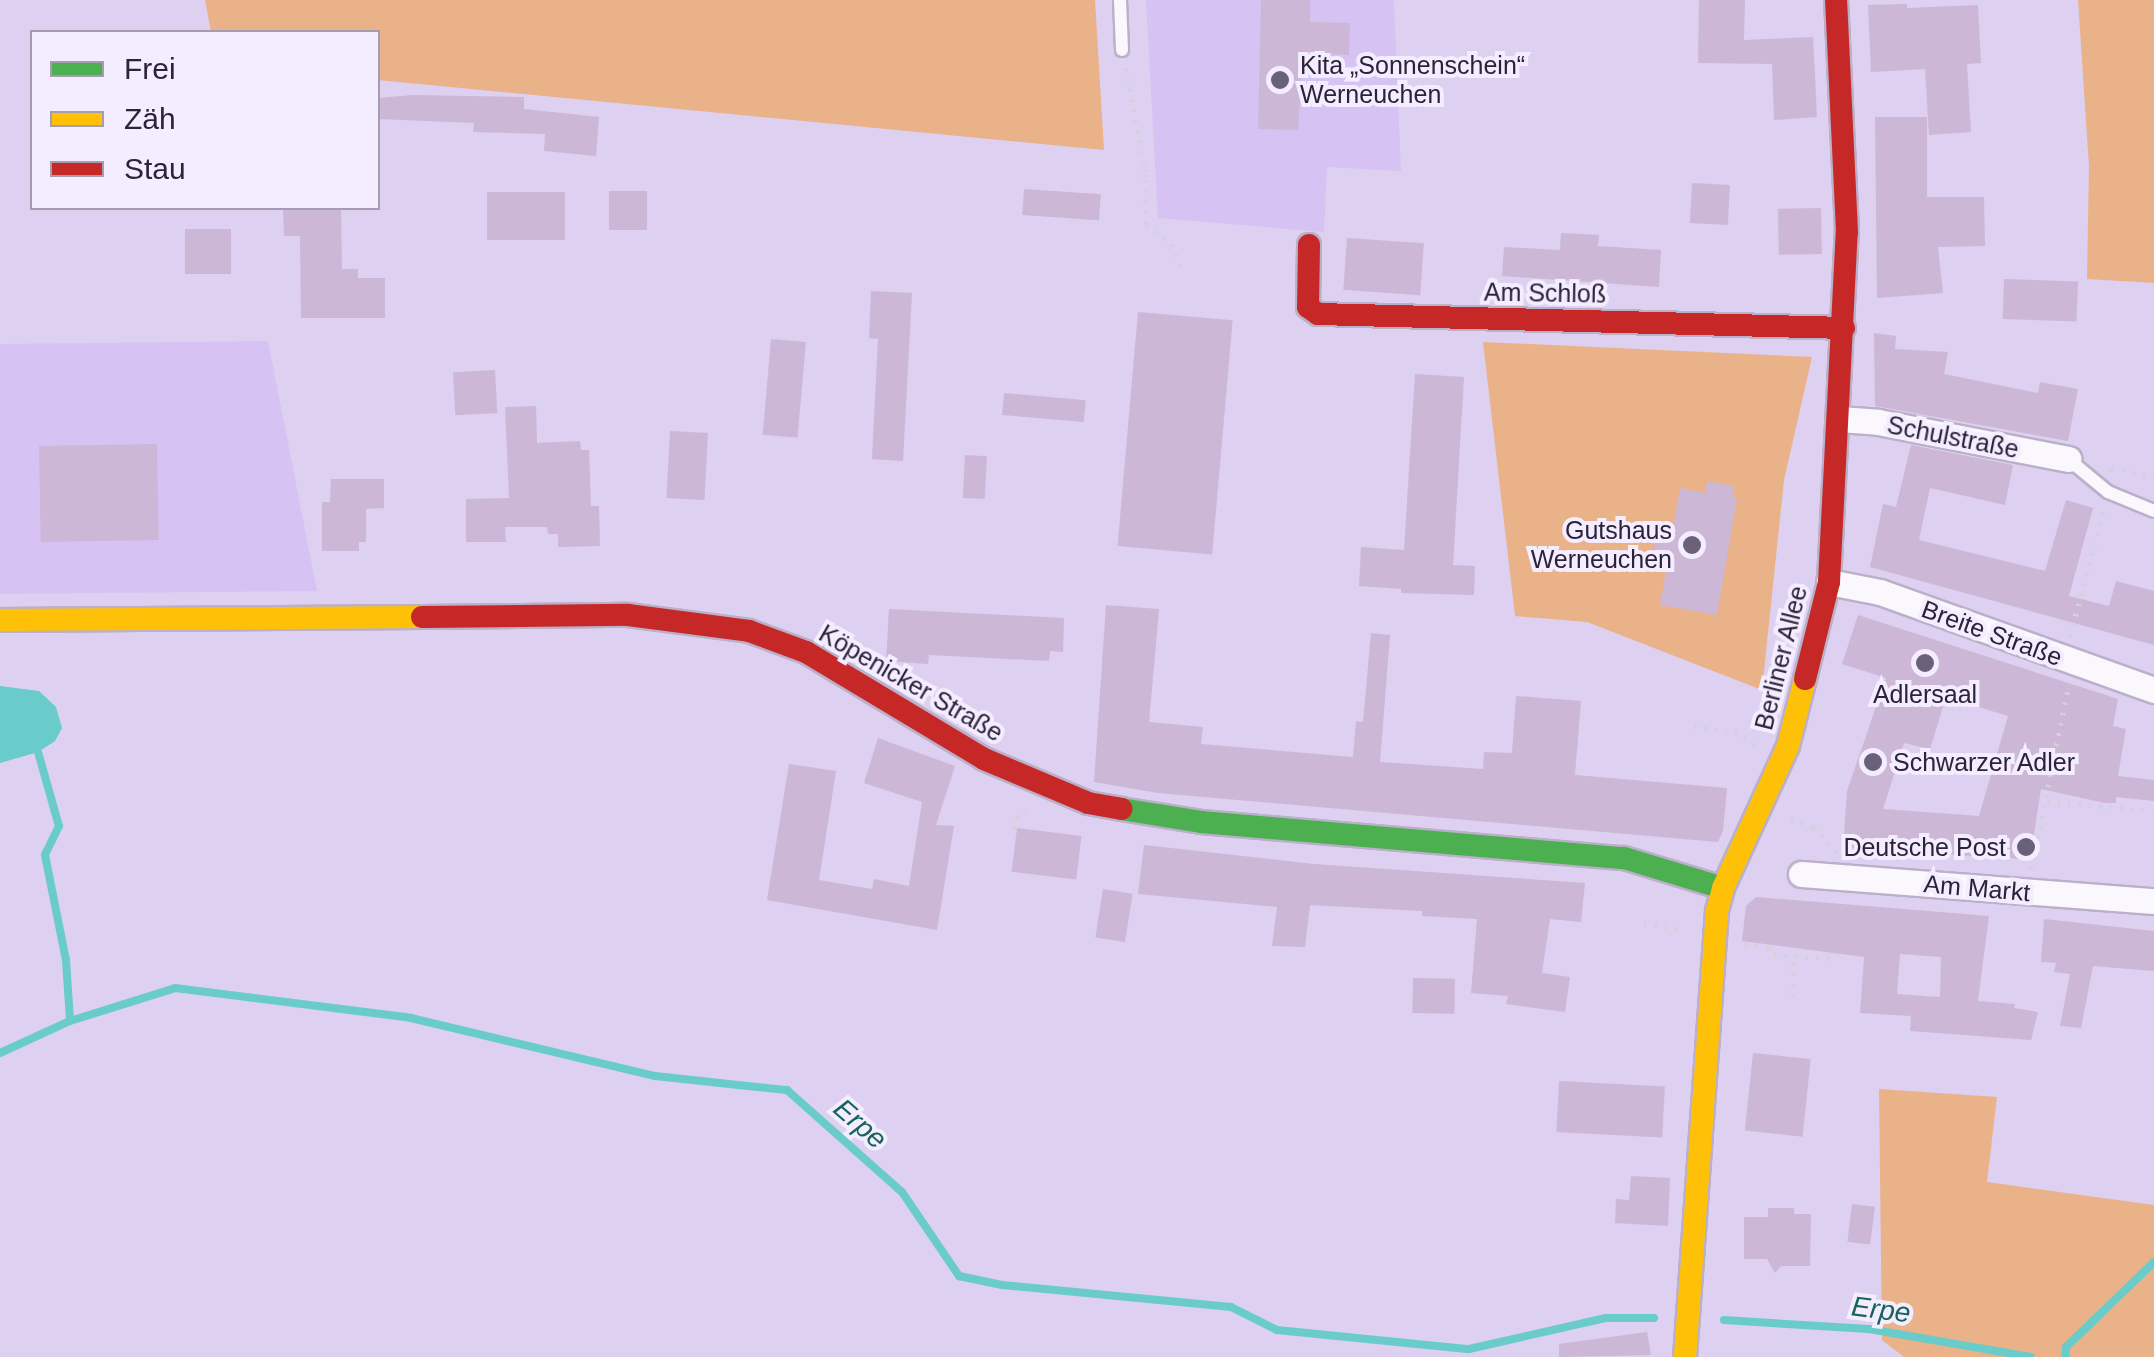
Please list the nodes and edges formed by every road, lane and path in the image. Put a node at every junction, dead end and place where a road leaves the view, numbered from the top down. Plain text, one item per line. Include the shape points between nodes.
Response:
1 (1120, 0) edge
2 (1836, 0) edge
3 (1122, 50) joint
4 (1309, 245) dead end
5 (1181, 266) dead end
6 (1844, 328) junction
7 (1839, 420) junction
8 (2068, 460) joint
9 (2154, 476) edge
10 (2108, 492) junction
11 (2154, 511) edge
12 (1829, 582) junction
13 (0, 620) edge
14 (2069, 660) junction
15 (2154, 690) edge
16 (1694, 726) dead end
17 (1762, 750) dead end
18 (2047, 801) junction
19 (1030, 810) dead end
20 (2154, 811) edge
21 (1777, 814) dead end
22 (1014, 828) dead end
23 (1801, 874) dead end
24 (1836, 876) junction
25 (1723, 888) junction
26 (2025, 891) junction
27 (2154, 901) edge
28 (1644, 922) dead end
29 (1675, 928) dead end
30 (1737, 944) dead end
31 (1794, 956) junction
32 (1829, 960) dead end
33 (1792, 996) dead end
34 (1685, 1357) edge

1 - 3 lane
2 - 6 street, Berliner Allee via 1847,232
3 - 5 path via 1145,169 1146,224 1171,244
4 - 6 street, Am Schloß via 1308,307 1318,314
6 - 7 street, Berliner Allee
7 - 8 street, Schulstraße
7 - 12 street, Berliner Allee
8 - 10 lane
9 - 10 path via 2112,467
10 - 11 lane
10 - 14 path
12 - 14 street, Breite Straße via 1880,592
12 - 25 street, Berliner Allee via 1788,746
13 - 25 street, Köpenicker Straße via 628,615 698,622 806,652 984,759 1088,803 1201,822 1624,858
14 - 15 street, Breite Straße
14 - 18 path
16 - 17 path via 1735,732
18 - 20 path
18 - 26 path
19 - 22 path via 1017,817
21 - 24 path via 1814,827 1836,853
23 - 24 street, Am Markt
24 - 26 street, Am Markt
25 - 34 street, Berliner Allee via 1714,934
26 - 27 street, Am Markt
28 - 29 path
30 - 31 path
31 - 32 path
31 - 33 path

